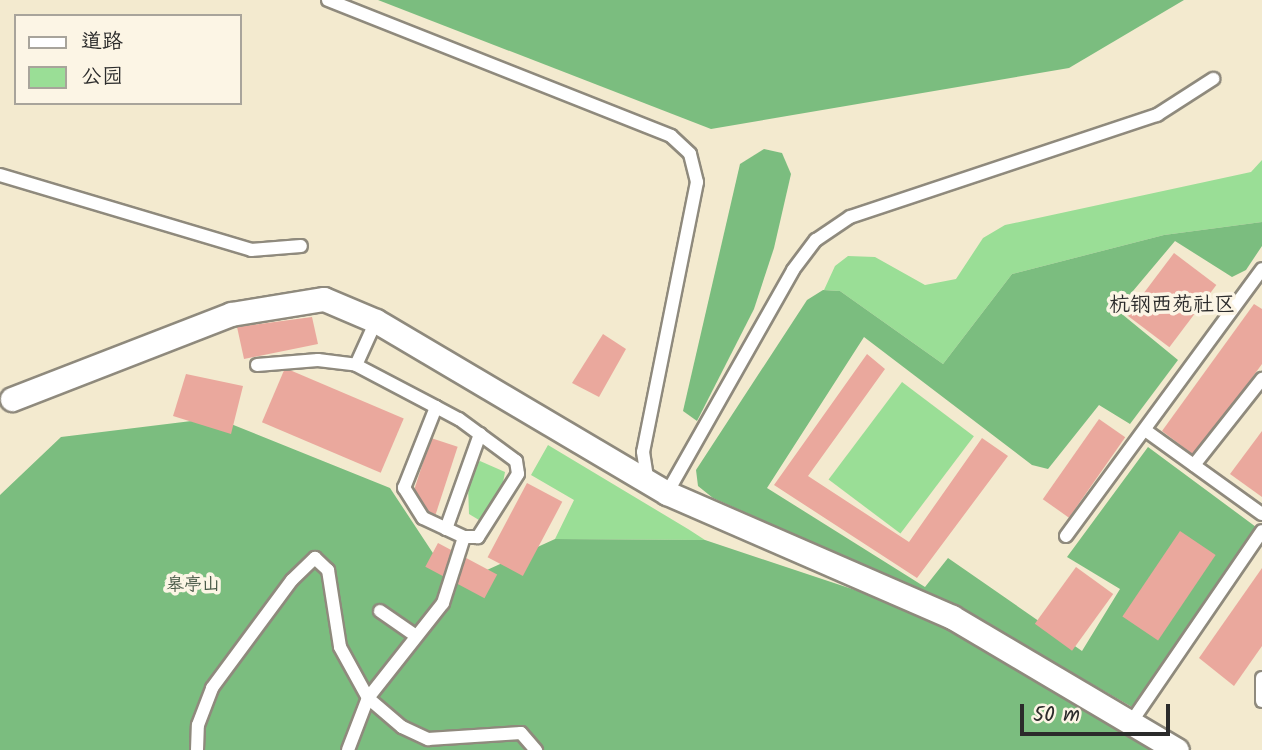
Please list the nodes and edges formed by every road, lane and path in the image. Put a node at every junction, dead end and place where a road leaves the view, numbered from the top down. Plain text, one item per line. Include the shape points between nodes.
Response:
1 (328, 0) edge
2 (1213, 79) dead end
3 (0, 175) edge
4 (301, 246) dead end
5 (1262, 270) edge
6 (376, 321) junction
7 (356, 365) junction
8 (257, 366) dead end
9 (1262, 379) edge
10 (4, 399) edge
11 (436, 407) junction
12 (1145, 430) junction
13 (480, 434) junction
14 (1195, 465) junction
15 (657, 488) junction
16 (1262, 514) edge
17 (446, 529) junction
18 (1262, 531) edge
19 (1066, 536) dead end
20 (464, 537) junction
21 (380, 611) dead end
22 (416, 636) junction
23 (1262, 678) edge
24 (368, 698) junction
25 (1262, 701) edge
26 (1132, 721) junction
27 (197, 750) edge
28 (348, 750) edge
29 (536, 750) edge
30 (1177, 750) edge

1 - 15 lane via 671,136 690,154 697,182 643,452
2 - 15 lane via 1157,115 850,217 816,240
3 - 4 lane via 251,250
5 - 12 lane
6 - 7 lane
6 - 10 street via 324,299 232,314
6 - 15 street
7 - 8 lane via 318,360
7 - 11 lane
9 - 14 lane
11 - 13 lane
11 - 17 lane via 404,488 423,518
12 - 14 lane
12 - 19 lane
13 - 17 lane
13 - 20 lane via 516,461 518,474 478,537
14 - 16 lane
15 - 26 street via 952,617
17 - 20 lane
18 - 26 lane
20 - 22 lane via 443,603
21 - 22 lane
22 - 24 lane
23 - 25 lane
24 - 27 lane via 340,647 328,570 315,558 292,580 212,688 198,725
24 - 28 lane
24 - 29 lane via 402,727 428,739 521,733
26 - 30 street

